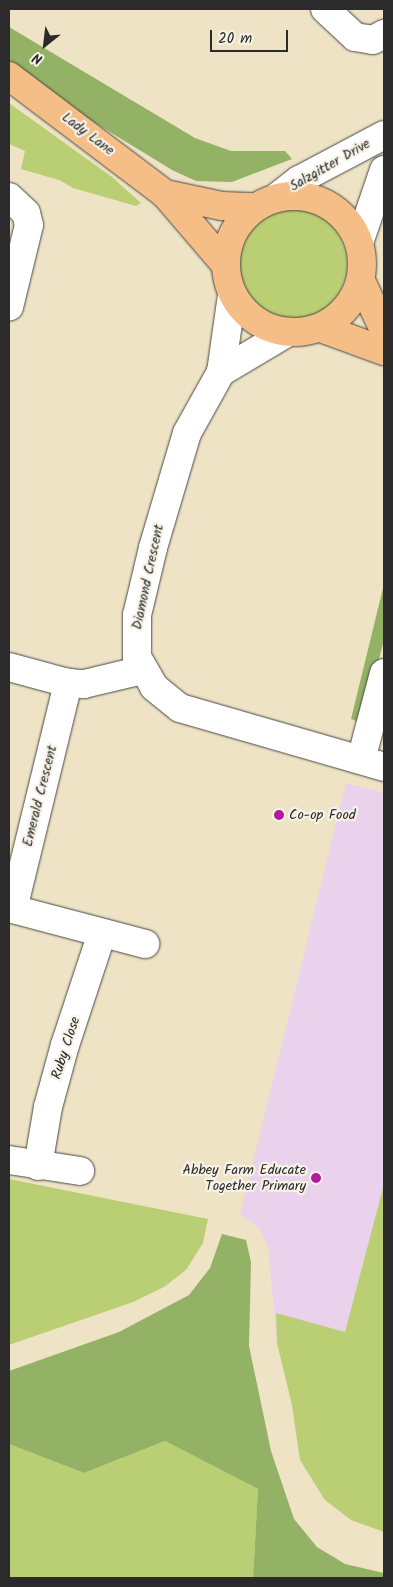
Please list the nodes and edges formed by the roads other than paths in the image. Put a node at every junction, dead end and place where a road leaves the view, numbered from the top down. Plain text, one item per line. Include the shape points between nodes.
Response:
1 (325, 9) edge
2 (384, 34) edge
3 (9, 76) edge
4 (384, 135) edge
5 (384, 170) edge
6 (165, 194) junction
7 (9, 197) edge
8 (266, 202) junction
9 (360, 240) junction
10 (225, 264) junction
11 (361, 281) junction
12 (232, 295) junction
13 (9, 307) edge
14 (321, 328) junction
15 (384, 330) edge
16 (288, 332) junction
17 (384, 351) edge
18 (221, 372) junction
19 (9, 667) edge
20 (143, 670) junction
21 (384, 672) edge
22 (68, 683) junction
23 (373, 764) edge
24 (11, 908) edge
25 (102, 933) junction
26 (145, 944) dead end
27 (9, 1160) edge
28 (38, 1166) junction
29 (80, 1171) dead end

1 - 2 street via 356,37 373,40
3 - 6 main road, Lady Lane
4 - 8 street, Salzgitter Drive via 299,180
5 - 9 street
6 - 8 main road, Lady Lane via 222,206
6 - 10 main road, Lady Lane
7 - 13 street via 26,213 29,224
8 - 9 main road, Lady Lane via 300,197 329,206 348,221
8 - 10 main road via 237,226
9 - 11 main road
10 - 12 main road, Lady Lane
11 - 14 main road via 346,310
11 - 15 main road
12 - 16 main road via 258,321
12 - 18 street, Diamond Crescent
14 - 16 main road
14 - 17 main road
16 - 18 street, Diamond Crescent
18 - 20 street, Diamond Crescent via 189,428 153,548 135,628 137,657
19 - 22 street
20 - 22 street via 103,682
20 - 23 street, Diamond Crescent via 154,687 180,708
21 - 23 street, Diamond Crescent
22 - 24 street, Emerald Crescent
24 - 25 street, Emerald Crescent
25 - 26 street, Emerald Crescent
25 - 28 street, Ruby Close via 65,1045 48,1107
27 - 28 street
28 - 29 street

